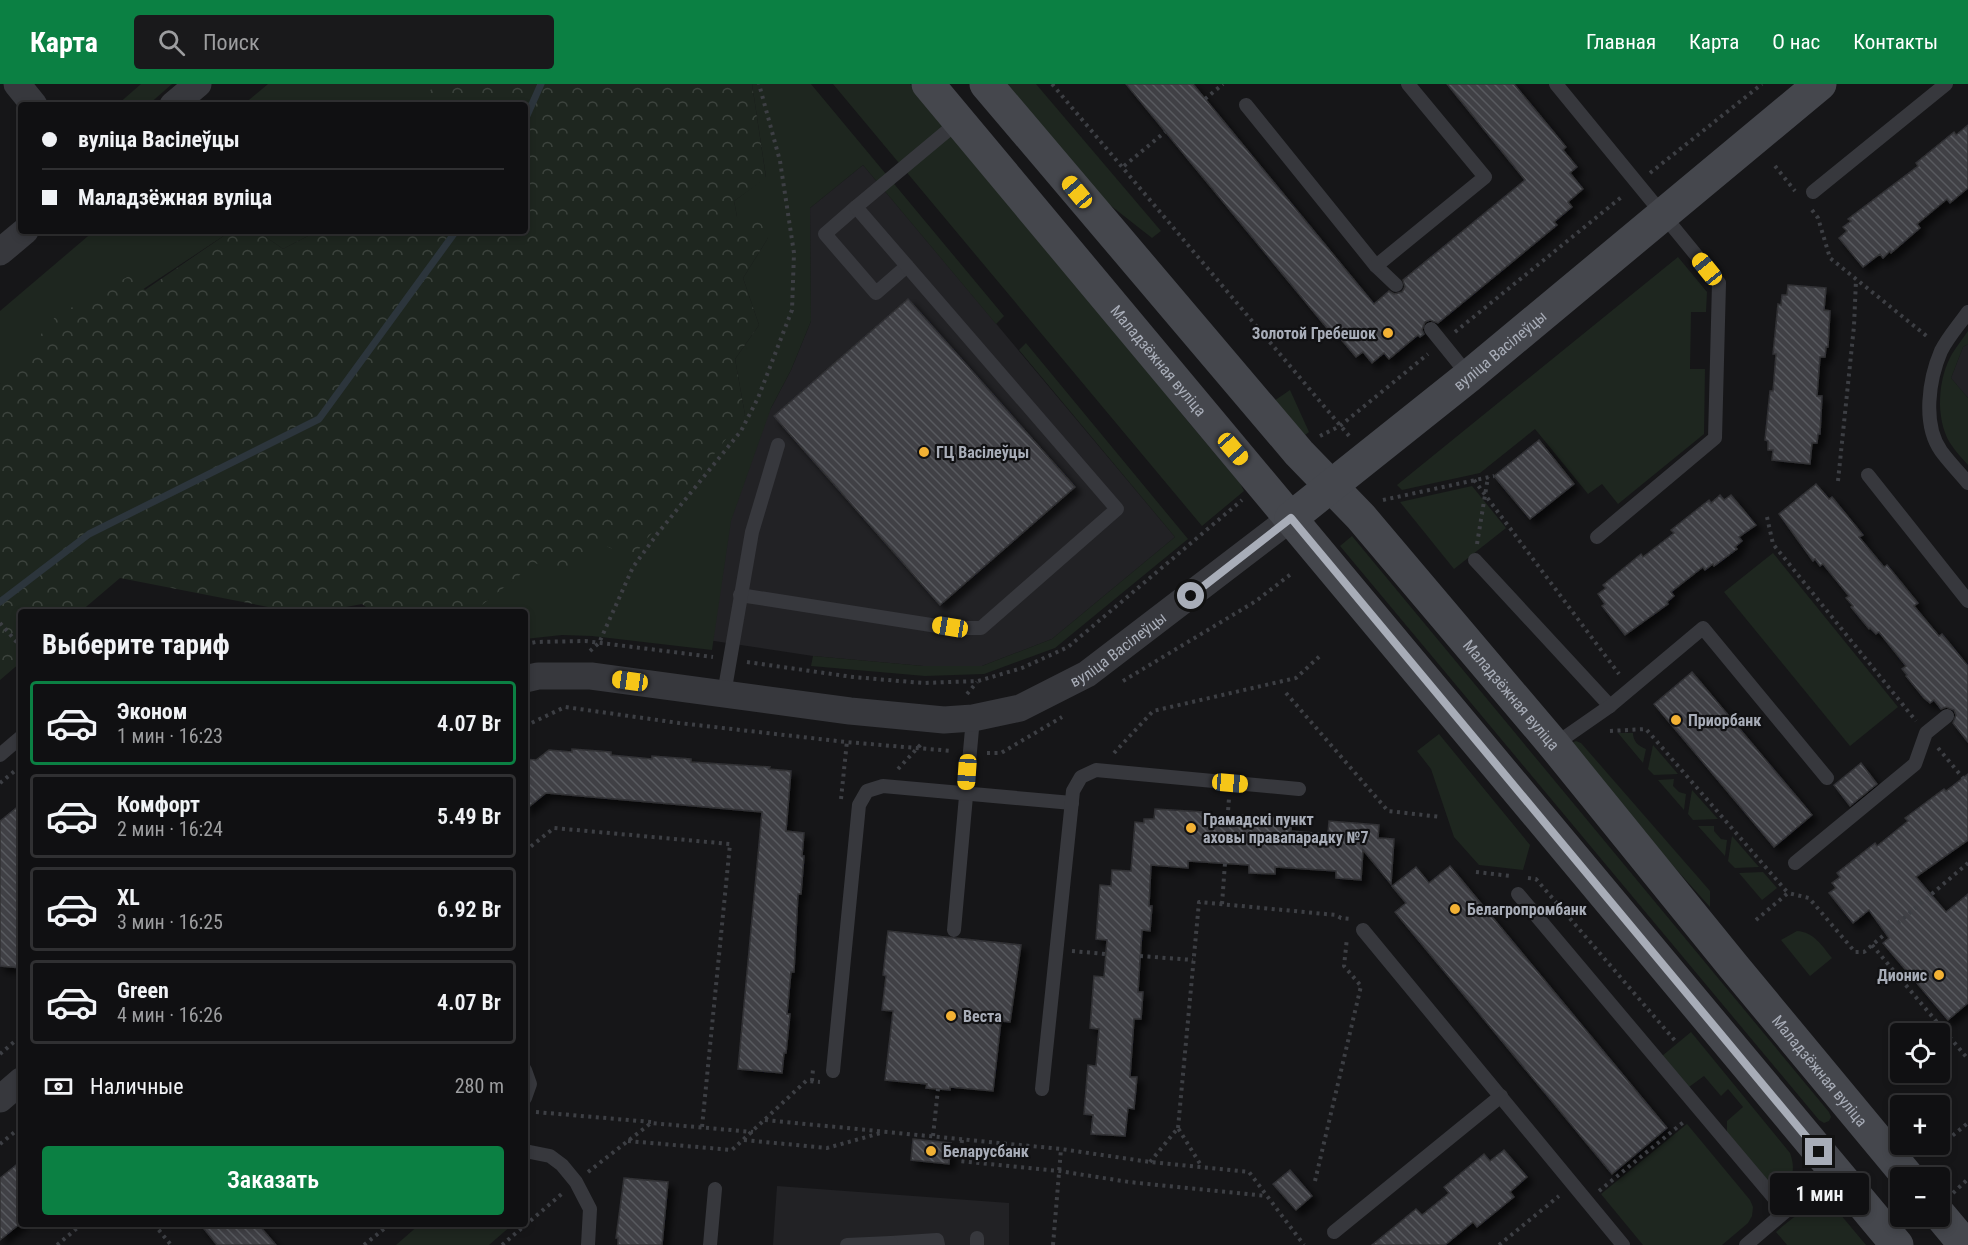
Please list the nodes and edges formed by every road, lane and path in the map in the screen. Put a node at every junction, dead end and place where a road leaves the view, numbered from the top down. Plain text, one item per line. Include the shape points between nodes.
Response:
1 (17, 84) edge
2 (198, 84) edge
3 (759, 84) edge
4 (928, 84) edge
5 (986, 84) edge
6 (1052, 84) edge
7 (1223, 84) edge
8 (1408, 84) edge
9 (1556, 84) edge
10 (1762, 84) edge
11 (1946, 84) edge
12 (1805, 92) edge
13 (1205, 99) dead end
14 (32, 102) edge
15 (177, 102) edge
16 (1246, 105) dead end
17 (959, 121) junction
18 (1166, 132) dead end
19 (1124, 166) dead end
20 (1775, 166) dead end
21 (1637, 184) junction
22 (1797, 192) dead end
23 (1814, 192) dead end
24 (856, 207) junction
25 (1811, 209) dead end
26 (1663, 214) junction
27 (21, 234) edge
28 (0, 252) edge
29 (907, 266) junction
30 (1376, 266) junction
31 (1856, 280) junction
32 (1396, 285) dead end
33 (1968, 312) edge
34 (1431, 328) dead end
35 (1442, 343) junction
36 (1942, 349) junction
37 (1469, 376) junction
38 (1340, 426) junction
39 (1310, 441) dead end
40 (1354, 442) dead end
41 (778, 444) dead end
42 (1868, 475) dead end
43 (1494, 476) dead end
44 (1488, 477) junction
45 (1474, 480) junction
46 (1838, 482) dead end
47 (1968, 483) edge
48 (1331, 486) junction
49 (1485, 495) junction
50 (1383, 500) dead end
51 (1767, 517) dead end
52 (1291, 518) junction
53 (1598, 537) dead end
54 (1475, 560) joint
55 (1291, 574) dead end
56 (740, 595) junction
57 (1256, 601) dead end
58 (1968, 601) edge
59 (0, 623) edge
60 (18, 644) edge
61 (1321, 655) dead end
62 (1619, 674) dead end
63 (566, 675) junction
64 (528, 678) edge
65 (1286, 693) dead end
66 (724, 694) junction
67 (1610, 706) junction
68 (1947, 716) dead end
69 (973, 718) junction
70 (1610, 731) dead end
71 (1926, 733) junction
72 (18, 739) edge
73 (1554, 745) junction
74 (0, 754) edge
75 (18, 768) edge
76 (1109, 771) junction
77 (1827, 778) dead end
78 (0, 783) edge
79 (1230, 783) junction
80 (1968, 784) edge
81 (1299, 789) dead end
82 (966, 794) junction
83 (1072, 803) junction
84 (1441, 817) dead end
85 (1227, 825) dead end
86 (528, 849) edge
87 (1225, 863) dead end
88 (1795, 863) dead end
89 (1968, 863) edge
90 (1788, 893) junction
91 (1518, 894) dead end
92 (1222, 904) junction
93 (1756, 920) dead end
94 (1353, 923) joint
95 (954, 930) dead end
96 (1347, 935) dead end
97 (1872, 945) junction
98 (1056, 950) junction
99 (1106, 954) dead end
100 (1140, 956) dead end
101 (1194, 960) junction
102 (18, 1039) edge
103 (0, 1054) edge
104 (1968, 1059) edge
105 (833, 1071) dead end
106 (812, 1081) dead end
107 (18, 1083) edge
108 (938, 1089) dead end
109 (1042, 1089) dead end
110 (1501, 1096) junction
111 (0, 1098) edge
112 (528, 1111) edge
113 (1688, 1118) dead end
114 (765, 1120) junction
115 (651, 1123) junction
116 (1968, 1123) edge
117 (702, 1127) junction
118 (1178, 1128) junction
119 (18, 1129) edge
120 (753, 1132) junction
121 (885, 1132) junction
122 (933, 1136) junction
123 (1950, 1138) edge
124 (743, 1140) junction
125 (962, 1140) junction
126 (627, 1142) junction
127 (0, 1144) edge
128 (1061, 1149) junction
129 (528, 1152) edge
130 (1149, 1162) junction
131 (1900, 1167) edge
132 (1202, 1168) junction
133 (1834, 1170) junction
134 (1059, 1171) junction
135 (1316, 1181) dead end
136 (576, 1182) junction
137 (1573, 1184) junction
138 (715, 1189) dead end
139 (1267, 1196) junction
140 (1785, 1211) junction
141 (528, 1223) edge
142 (78, 1227) edge
143 (156, 1227) edge
144 (386, 1227) edge
145 (523, 1227) edge
146 (1950, 1227) edge
147 (1334, 1232) dead end
148 (891, 1244) edge
149 (57, 1245) edge
150 (171, 1245) edge
151 (364, 1245) edge
152 (502, 1245) edge
153 (588, 1245) edge
154 (710, 1245) edge
155 (847, 1245) edge
156 (938, 1245) edge
157 (1053, 1245) edge
158 (1304, 1245) edge
159 (1499, 1245) edge
160 (1623, 1245) edge
161 (1746, 1245) edge
162 (1897, 1245) edge
163 (1965, 1245) edge

1 - 14 street
2 - 15 street
3 - 63 path via 780,160 794,253 792,310 741,431 633,567 599,643
4 - 17 main road, Маладзёжная вуліца
5 - 48 main road, Маладзёжная вуліца
6 - 38 path
7 - 13 path
8 - 30 lane via 1485,177
9 - 21 lane
10 - 21 path
11 - 23 lane
12 - 26 main road, вуліца Васілеўцы
16 - 30 lane
17 - 24 lane
17 - 52 main road, Маладзёжная вуліца
18 - 19 path
20 - 22 path
21 - 26 lane
21 - 35 path
24 - 29 lane
24 - 29 lane via 825,234 832,243 876,293
25 - 31 path via 1818,218 1830,258
26 - 37 main road, вуліца Васілеўцы
26 - 53 lane via 1719,283 1715,438
27 - 28 street
29 - 56 lane via 1117,509 981,627 950,627
30 - 32 lane
31 - 36 path
31 - 46 path
33 - 36 lane
34 - 35 lane
35 - 37 lane
35 - 38 path
36 - 47 lane via 1931,391 1932,430 1940,449
37 - 48 main road, вуліца Васілеўцы
38 - 39 path
38 - 40 path
41 - 56 lane via 752,532
42 - 58 lane
43 - 44 path
44 - 45 path
44 - 49 path
45 - 49 path
45 - 50 path
48 - 52 main road, вуліца Васілеўцы
48 - 73 main road, Маладзёжная вуліца
49 - 54 path
49 - 62 path
51 - 71 path via 1773,544
52 - 69 street, вуліца Васілеўцы via 1087,674 1020,708
52 - 133 main road, Маладзёжная вуліца
54 - 67 lane
55 - 57 path
56 - 66 lane
59 - 60 path
61 - 76 path via 1296,678 1154,711 1113,754
63 - 64 street, вуліца Васілеўцы
63 - 66 street, вуліца Васілеўцы
65 - 84 path via 1388,811
66 - 69 street, вуліца Васілеўцы via 850,711 944,720
67 - 73 lane
67 - 77 lane via 1703,628
68 - 71 lane
69 - 82 lane
70 - 90 path via 1646,729
71 - 80 path
71 - 88 lane via 1915,764
72 - 74 lane
73 - 131 main road, Маладзёжная вуліца
75 - 78 path
76 - 79 lane
76 - 83 lane via 1096,770 1081,777
79 - 81 lane
79 - 85 path
82 - 83 lane
82 - 95 lane
82 - 105 lane via 883,786 867,791 862,798
83 - 98 lane
86 - 117 path via 554,828 730,844
87 - 92 path
89 - 97 path
90 - 93 path
90 - 97 path via 1809,898 1856,951 1864,952
91 - 140 lane
92 - 94 path via 1336,915
92 - 101 path via 1199,902
94 - 110 lane
96 - 135 path via 1344,966 1361,986
97 - 104 path
98 - 99 path
98 - 109 lane
100 - 101 path
101 - 118 path
102 - 103 path
106 - 114 path via 806,1081
107 - 111 street
108 - 122 path
110 - 137 lane
110 - 147 lane
112 - 115 path
113 - 137 path via 1596,1193 1581,1176
114 - 120 path
114 - 121 path
115 - 117 path
115 - 126 path
116 - 123 path
117 - 120 path
118 - 130 path
118 - 132 path
119 - 127 path
120 - 124 path
121 - 122 path
121 - 124 path via 827,1148
122 - 125 path
124 - 126 path via 732,1150
125 - 128 path
125 - 134 path via 960,1161
126 - 136 path
128 - 130 path
128 - 134 path
129 - 136 lane via 550,1156
130 - 132 path
132 - 139 path via 1249,1172
133 - 140 lane
133 - 162 main road, Маладзёжная вуліца
134 - 139 path
134 - 157 path
136 - 141 path
136 - 153 lane via 590,1209
137 - 159 path
137 - 160 lane
138 - 154 lane
139 - 158 path
140 - 161 lane
142 - 149 path
143 - 150 path
144 - 151 path
145 - 152 path
146 - 163 main road
148 - 155 lane
148 - 156 lane via 938,1240

